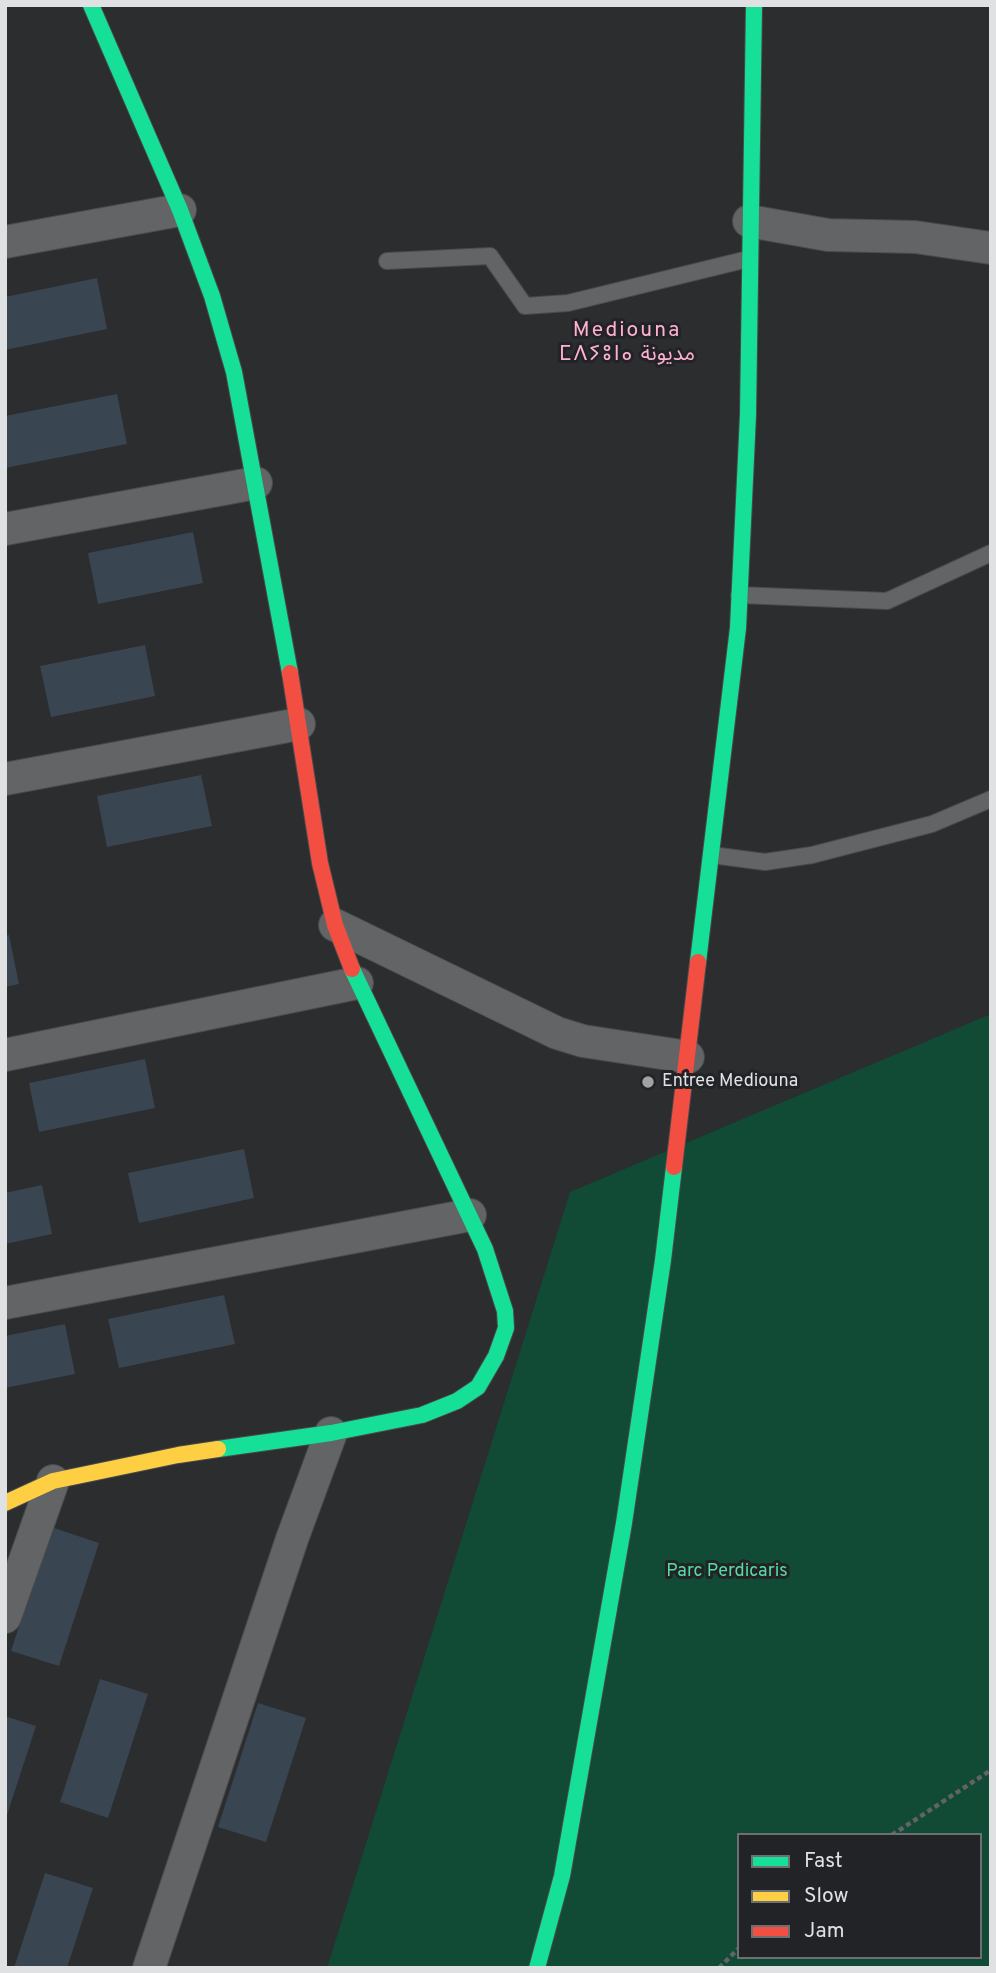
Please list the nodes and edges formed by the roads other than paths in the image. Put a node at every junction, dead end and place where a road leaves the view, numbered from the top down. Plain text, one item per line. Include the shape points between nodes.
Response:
1 (91, 5) edge
2 (754, 5) edge
3 (180, 210) junction
4 (749, 221) junction
5 (5, 242) edge
6 (991, 248) edge
7 (748, 260) junction
8 (387, 261) dead end
9 (256, 483) junction
10 (5, 529) edge
11 (991, 554) edge
12 (739, 594) junction
13 (299, 724) junction
14 (5, 779) edge
15 (991, 799) edge
16 (712, 855) junction
17 (335, 925) junction
18 (357, 983) junction
19 (5, 1055) edge
20 (688, 1057) junction
21 (470, 1215) junction
22 (5, 1303) edge
23 (331, 1433) junction
24 (53, 1481) junction
25 (5, 1503) edge
26 (5, 1617) edge
27 (149, 1968) edge
28 (537, 1968) edge

1 - 3 street
2 - 4 street
3 - 5 street
3 - 9 street via 234,372
4 - 6 street via 828,235 915,237
4 - 7 street
7 - 8 lane via 568,303 525,306 491,256
7 - 12 street via 748,415
9 - 10 street
9 - 13 street
11 - 12 lane via 887,601
12 - 16 street
13 - 14 street
13 - 17 street via 320,863
15 - 16 lane via 932,824 812,855 765,862
16 - 20 street
17 - 18 street
17 - 20 street via 558,1033
18 - 19 street
18 - 21 street
20 - 28 street via 624,1524 562,1877
21 - 22 street
21 - 23 street via 497,1283 506,1328 478,1387 422,1415
23 - 24 street via 178,1455
23 - 27 street
24 - 25 street
24 - 26 street

